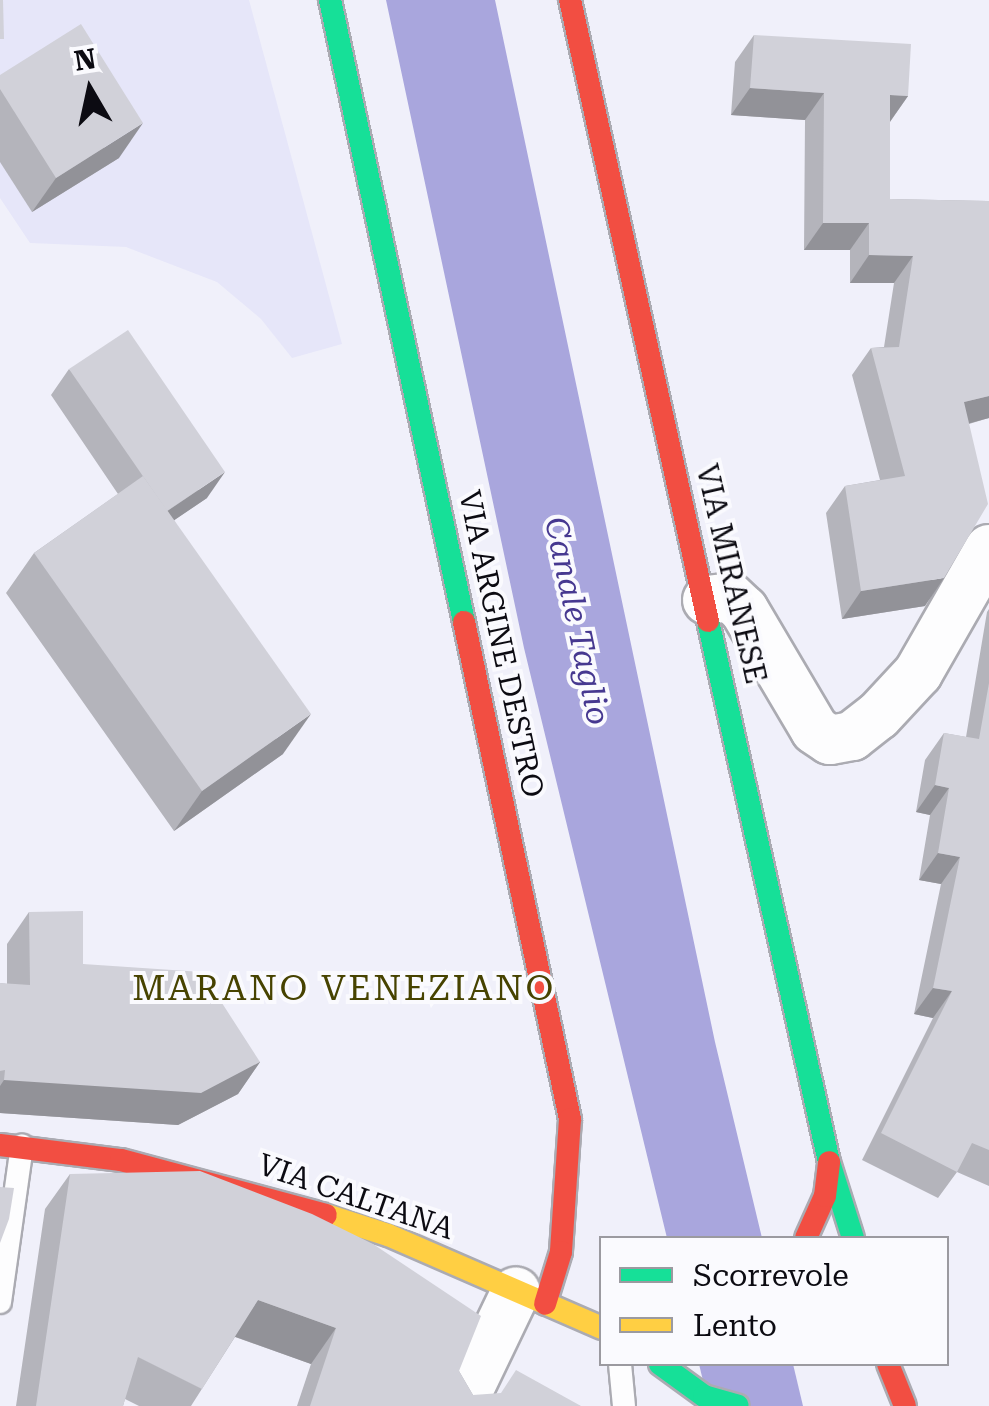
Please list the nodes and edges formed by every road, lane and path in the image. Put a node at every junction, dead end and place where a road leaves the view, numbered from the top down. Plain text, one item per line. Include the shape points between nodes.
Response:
1 (330, 0) edge
2 (570, 0) edge
3 (989, 548) edge
4 (707, 600) junction
5 (11, 1145) edge
6 (829, 1162) junction
7 (807, 1236) edge
8 (852, 1236) edge
9 (531, 1297) junction
10 (0, 1302) edge
11 (599, 1327) edge
12 (620, 1366) edge
13 (663, 1366) edge
14 (887, 1366) edge
15 (889, 1366) edge
16 (741, 1395) edge
17 (462, 1406) edge
18 (624, 1406) edge
19 (754, 1406) edge
20 (874, 1406) edge
21 (905, 1406) edge

1 - 9 main road, VIA ARGINE DESTRO via 570,1119 560,1252
2 - 4 main road, VIA MIRANESE
3 - 4 street via 918,673 852,736 830,740 815,730 744,610 730,597
4 - 6 main road, VIA MIRANESE
5 - 9 main road, VIA CALTANA via 228,1184 388,1235
5 - 10 lane, VIA CALTANA
6 - 7 main road, VIA MIRANESE
6 - 8 main road, VIA MIRANESE
9 - 11 main road, VIA CALTANA
9 - 17 street
12 - 18 lane
13 - 16 main road via 704,1396
14 - 20 main road
15 - 21 main road
16 - 19 main road

